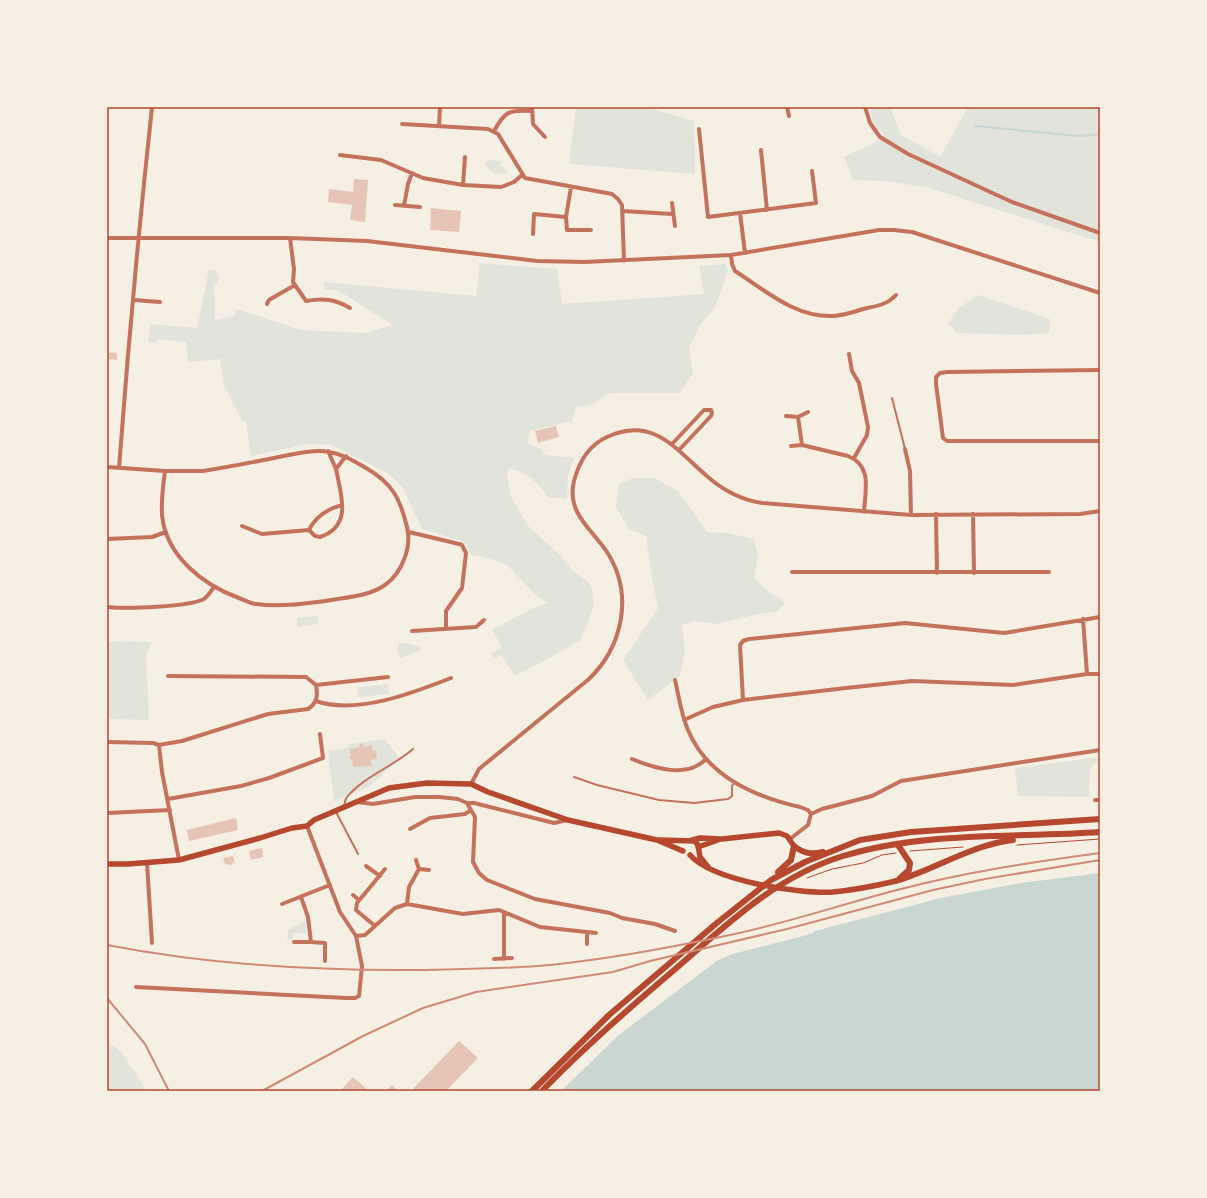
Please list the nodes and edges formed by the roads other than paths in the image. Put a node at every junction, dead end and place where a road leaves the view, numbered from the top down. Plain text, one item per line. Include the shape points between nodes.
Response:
1 (152, 107) edge
2 (440, 107) edge
3 (787, 107) edge
4 (865, 107) edge
5 (532, 109) edge
6 (788, 116) dead end
7 (402, 124) dead end
8 (439, 126) junction
9 (699, 129) dead end
10 (494, 131) junction
11 (545, 137) dead end
12 (761, 150) dead end
13 (340, 154) dead end
14 (465, 157) dead end
15 (812, 171) dead end
16 (412, 173) junction
17 (522, 175) junction
18 (462, 185) junction
19 (571, 187) junction
20 (672, 203) dead end
21 (395, 205) dead end
22 (404, 206) junction
23 (420, 207) dead end
24 (766, 210) junction
25 (623, 211) junction
26 (740, 213) junction
27 (672, 214) junction
28 (566, 217) junction
29 (675, 226) dead end
30 (591, 230) dead end
31 (533, 234) dead end
32 (1100, 234) edge
33 (107, 238) edge
34 (138, 238) junction
35 (290, 238) junction
36 (745, 253) junction
37 (731, 255) junction
38 (624, 261) junction
39 (295, 285) junction
40 (1100, 293) edge
41 (896, 295) dead end
42 (134, 300) junction
43 (160, 302) dead end
44 (267, 304) dead end
45 (350, 308) dead end
46 (849, 354) dead end
47 (1100, 370) edge
48 (892, 398) dead end
49 (808, 412) dead end
50 (786, 416) dead end
51 (798, 417) junction
52 (1100, 441) edge
53 (672, 444) junction
54 (802, 445) junction
55 (791, 446) dead end
56 (905, 449) joint
57 (679, 450) junction
58 (328, 452) junction
59 (346, 456) junction
60 (854, 458) junction
61 (107, 467) edge
62 (119, 468) junction
63 (336, 469) junction
64 (165, 472) junction
65 (342, 505) junction
66 (1100, 511) edge
67 (864, 512) junction
68 (936, 514) junction
69 (973, 514) junction
70 (911, 515) junction
71 (242, 526) dead end
72 (309, 530) junction
73 (166, 532) junction
74 (409, 532) junction
75 (107, 539) edge
76 (792, 572) dead end
77 (1049, 572) dead end
78 (937, 573) junction
79 (974, 573) junction
80 (214, 587) junction
81 (107, 608) edge
82 (1100, 617) edge
83 (1083, 619) junction
84 (484, 620) dead end
85 (446, 629) junction
86 (412, 631) dead end
87 (1087, 674) junction
88 (1100, 674) edge
89 (168, 676) dead end
90 (388, 677) dead end
91 (451, 678) dead end
92 (675, 680) dead end
93 (316, 685) junction
94 (743, 700) junction
95 (316, 701) junction
96 (684, 720) junction
97 (320, 734) dead end
98 (107, 742) edge
99 (159, 745) junction
100 (413, 749) dead end
101 (1100, 750) edge
102 (632, 759) dead end
103 (706, 759) junction
104 (574, 777) dead end
105 (734, 783) junction
106 (471, 784) junction
107 (168, 800) junction
108 (1095, 800) dead end
109 (1100, 800) edge
110 (355, 802) junction
111 (467, 803) junction
112 (344, 807) junction
113 (170, 810) junction
114 (471, 810) junction
115 (335, 811) junction
116 (107, 813) edge
117 (811, 814) junction
118 (1100, 819) edge
119 (568, 820) junction
120 (307, 826) junction
121 (410, 829) dead end
122 (1100, 832) edge
123 (1072, 834) junction
124 (722, 839) junction
125 (790, 839) junction
126 (657, 840) junction
127 (692, 840) junction
128 (686, 841) junction
129 (898, 845) junction
130 (794, 846) junction
131 (698, 848) junction
132 (839, 848) junction
133 (683, 850) junction
134 (358, 854) dead end
135 (690, 855) junction
136 (179, 860) junction
137 (416, 860) dead end
138 (147, 863) junction
139 (107, 864) edge
140 (366, 866) dead end
141 (385, 869) dead end
142 (419, 869) junction
143 (710, 869) junction
144 (429, 870) dead end
145 (380, 876) junction
146 (772, 880) junction
147 (896, 881) junction
148 (330, 885) junction
149 (353, 895) dead end
150 (301, 897) junction
151 (359, 900) junction
152 (282, 904) dead end
153 (407, 904) junction
154 (504, 913) junction
155 (375, 926) junction
156 (675, 931) dead end
157 (587, 932) junction
158 (596, 932) dead end
159 (356, 936) junction
160 (294, 942) dead end
161 (311, 942) junction
162 (152, 943) dead end
163 (587, 944) dead end
164 (512, 958) dead end
165 (494, 959) dead end
166 (504, 959) junction
167 (325, 961) dead end
168 (136, 987) dead end
169 (532, 1091) edge
170 (542, 1091) edge

1 - 34 street
2 - 8 street
3 - 6 street
4 - 32 street via 870,124 880,137 908,154 1012,202
5 - 10 street via 506,113
5 - 11 street via 533,124
7 - 8 street
8 - 10 street via 477,127
9 - 26 street via 708,217
10 - 17 street
12 - 24 street
13 - 16 street via 381,160
14 - 18 street
15 - 24 street via 816,203
16 - 18 street
16 - 22 street
17 - 18 street via 514,182 501,186
17 - 19 street via 530,180
19 - 25 street via 612,194 618,198
19 - 28 street
20 - 27 street
21 - 22 street
22 - 23 street
24 - 26 street
25 - 27 street
25 - 38 street
26 - 36 street
27 - 29 street
28 - 30 street via 567,230
28 - 31 street via 534,214
33 - 34 street
34 - 35 street
34 - 42 street
35 - 38 street via 367,241 537,261
35 - 39 street
36 - 37 street
36 - 40 street via 879,230 894,230 929,237
37 - 38 street
37 - 41 street via 735,271 791,308 806,313 832,316 845,314 890,302
39 - 44 street via 269,300
39 - 45 street via 306,301 334,300
42 - 43 street
42 - 62 street
46 - 60 street via 852,371 859,383 868,427 867,435
47 - 52 street via 946,372 936,377 936,384 943,438 947,441
48 - 56 lane
49 - 51 street
50 - 51 street
51 - 54 street
53 - 57 street
53 - 57 street via 704,410 711,410 711,416
53 - 106 street via 655,433 623,431 597,443 582,461 574,484 576,507 581,521 608,553 621,588 622,617 614,646 600,668 479,769
54 - 55 street
54 - 60 street
56 - 70 street via 910,472
57 - 67 street via 717,484 750,501
58 - 59 street
58 - 63 street
58 - 64 street via 305,453 203,471
59 - 63 street
59 - 74 street via 380,477 394,490
60 - 67 street via 866,475
61 - 62 street
62 - 64 street
63 - 65 street
64 - 73 street via 162,506
65 - 72 street via 328,509
65 - 72 street via 340,520 332,531 320,537
66 - 69 street via 1080,514
67 - 70 street
68 - 69 street
68 - 70 street
68 - 78 street
69 - 79 street
71 - 72 street via 262,534
73 - 75 street via 152,537
73 - 80 street via 179,556 199,577
74 - 80 street via 406,555 397,572 386,584 363,594 307,604 276,606 254,604
74 - 85 street via 462,545 466,553 462,588 446,611
76 - 78 street
77 - 79 street
78 - 79 street
80 - 81 street via 203,599 192,602
82 - 83 street
83 - 87 street
83 - 94 street via 1004,633 905,623 750,639 740,645
84 - 85 street via 476,627
85 - 86 street
87 - 88 street
87 - 94 street via 1013,685 912,681
89 - 93 street via 306,677
90 - 93 street
91 - 95 street via 402,696 378,701 334,706
92 - 96 street
93 - 95 street
94 - 96 street via 713,707
95 - 99 street via 308,709 278,712 182,741
96 - 103 street via 695,744
97 - 107 street via 323,758 241,786
98 - 99 street
99 - 107 street
100 - 112 lane via 402,759 362,784 346,798
101 - 117 street via 901,781 872,796
102 - 103 street via 672,770 693,767 702,764
103 - 105 street
104 - 105 lane via 645,798 694,803 728,799 732,796
105 - 117 street via 756,794 808,810
106 - 110 main road via 427,783 398,786
106 - 119 main road
107 - 113 street
108 - 109 street
110 - 111 street via 373,804 415,797 439,797 458,799
110 - 112 main road
111 - 114 street
111 - 119 street via 554,824
112 - 115 main road
113 - 116 street
113 - 136 street
114 - 121 street via 465,814 430,818
114 - 156 street via 476,817 473,862 479,873 487,880 535,899 610,913
115 - 120 main road
115 - 134 lane
117 - 125 street via 808,825
118 - 132 main road via 911,832 874,837
119 - 126 main road
120 - 136 main road
120 - 148 street
122 - 123 main road
123 - 129 main road via 933,840
123 - 147 main road via 994,842
124 - 125 main road via 776,833
124 - 127 main road
124 - 131 main road
125 - 130 main road
126 - 128 main road
126 - 133 main road
127 - 128 main road
127 - 131 main road
128 - 133 main road
129 - 147 main road via 910,862 909,870
129 - 170 main road via 843,856 766,893 726,924 608,1027
130 - 132 main road via 810,854
130 - 146 main road via 791,860
131 - 135 main road via 695,854
131 - 143 main road via 700,857
132 - 146 main road via 804,862
133 - 135 main road
135 - 143 main road via 696,862
136 - 138 main road
137 - 142 street
138 - 139 main road
138 - 162 street
140 - 145 street
141 - 145 street
142 - 144 street
142 - 153 street via 409,887
143 - 147 main road via 748,882 808,892 846,890
145 - 151 street
146 - 169 main road via 713,926 609,1015
148 - 150 street
148 - 159 street via 340,912
149 - 151 street
150 - 152 street
150 - 161 street via 308,917
151 - 155 street via 356,910
153 - 154 street via 463,914 499,910
153 - 155 street via 395,908
154 - 157 street via 540,927
154 - 166 street
155 - 159 street via 365,935
157 - 158 street
157 - 163 street
159 - 168 street via 362,966 361,991 355,998
160 - 161 street
161 - 167 street via 325,943
164 - 166 street
165 - 166 street

